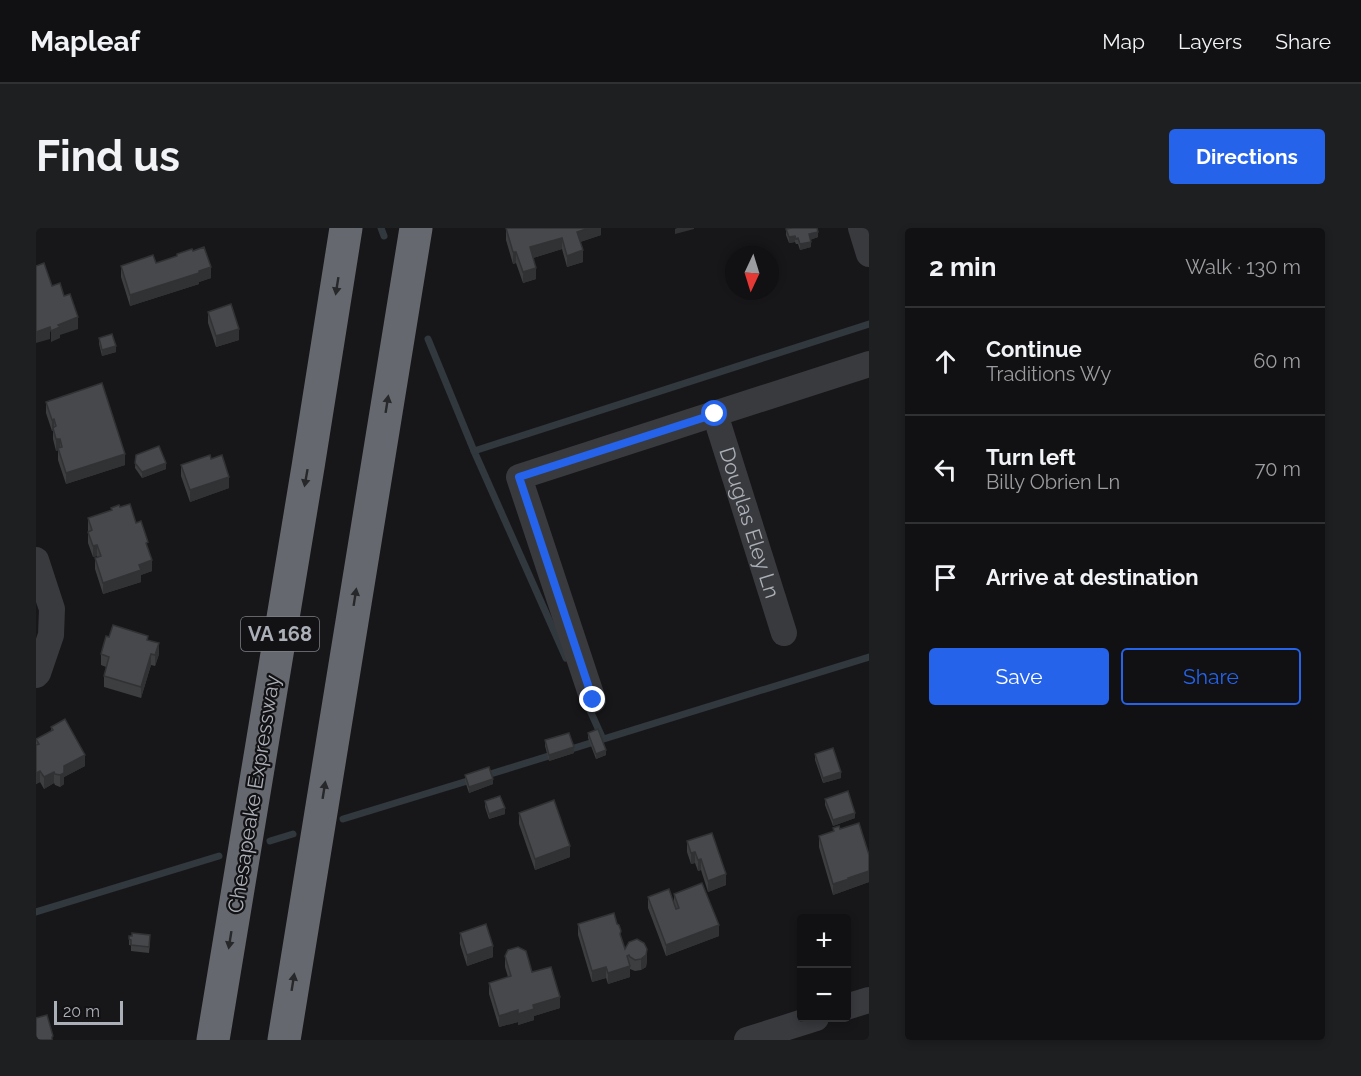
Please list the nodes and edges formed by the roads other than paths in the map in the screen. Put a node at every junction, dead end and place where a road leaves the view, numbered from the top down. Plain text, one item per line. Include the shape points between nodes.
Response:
1 (346, 228) edge
2 (861, 228) edge
3 (415, 234) edge
4 (869, 254) edge
5 (869, 364) edge
6 (715, 414) junction
7 (36, 560) edge
8 (784, 633) dead end
9 (36, 675) edge
10 (593, 700) dead end
11 (869, 1000) edge
12 (851, 1005) edge
13 (801, 1022) edge
14 (213, 1040) edge
15 (284, 1040) edge
16 (747, 1040) edge

1 -> 14 highway, Chesapeake Expressway / VA 168
2 - 4 street
15 -> 3 highway, VA 168
5 - 6 street
6 - 8 street, Douglas Eley Ln
6 - 10 street via 519,477
7 - 9 street via 52,609 51,635
11 - 12 street
13 - 16 street

